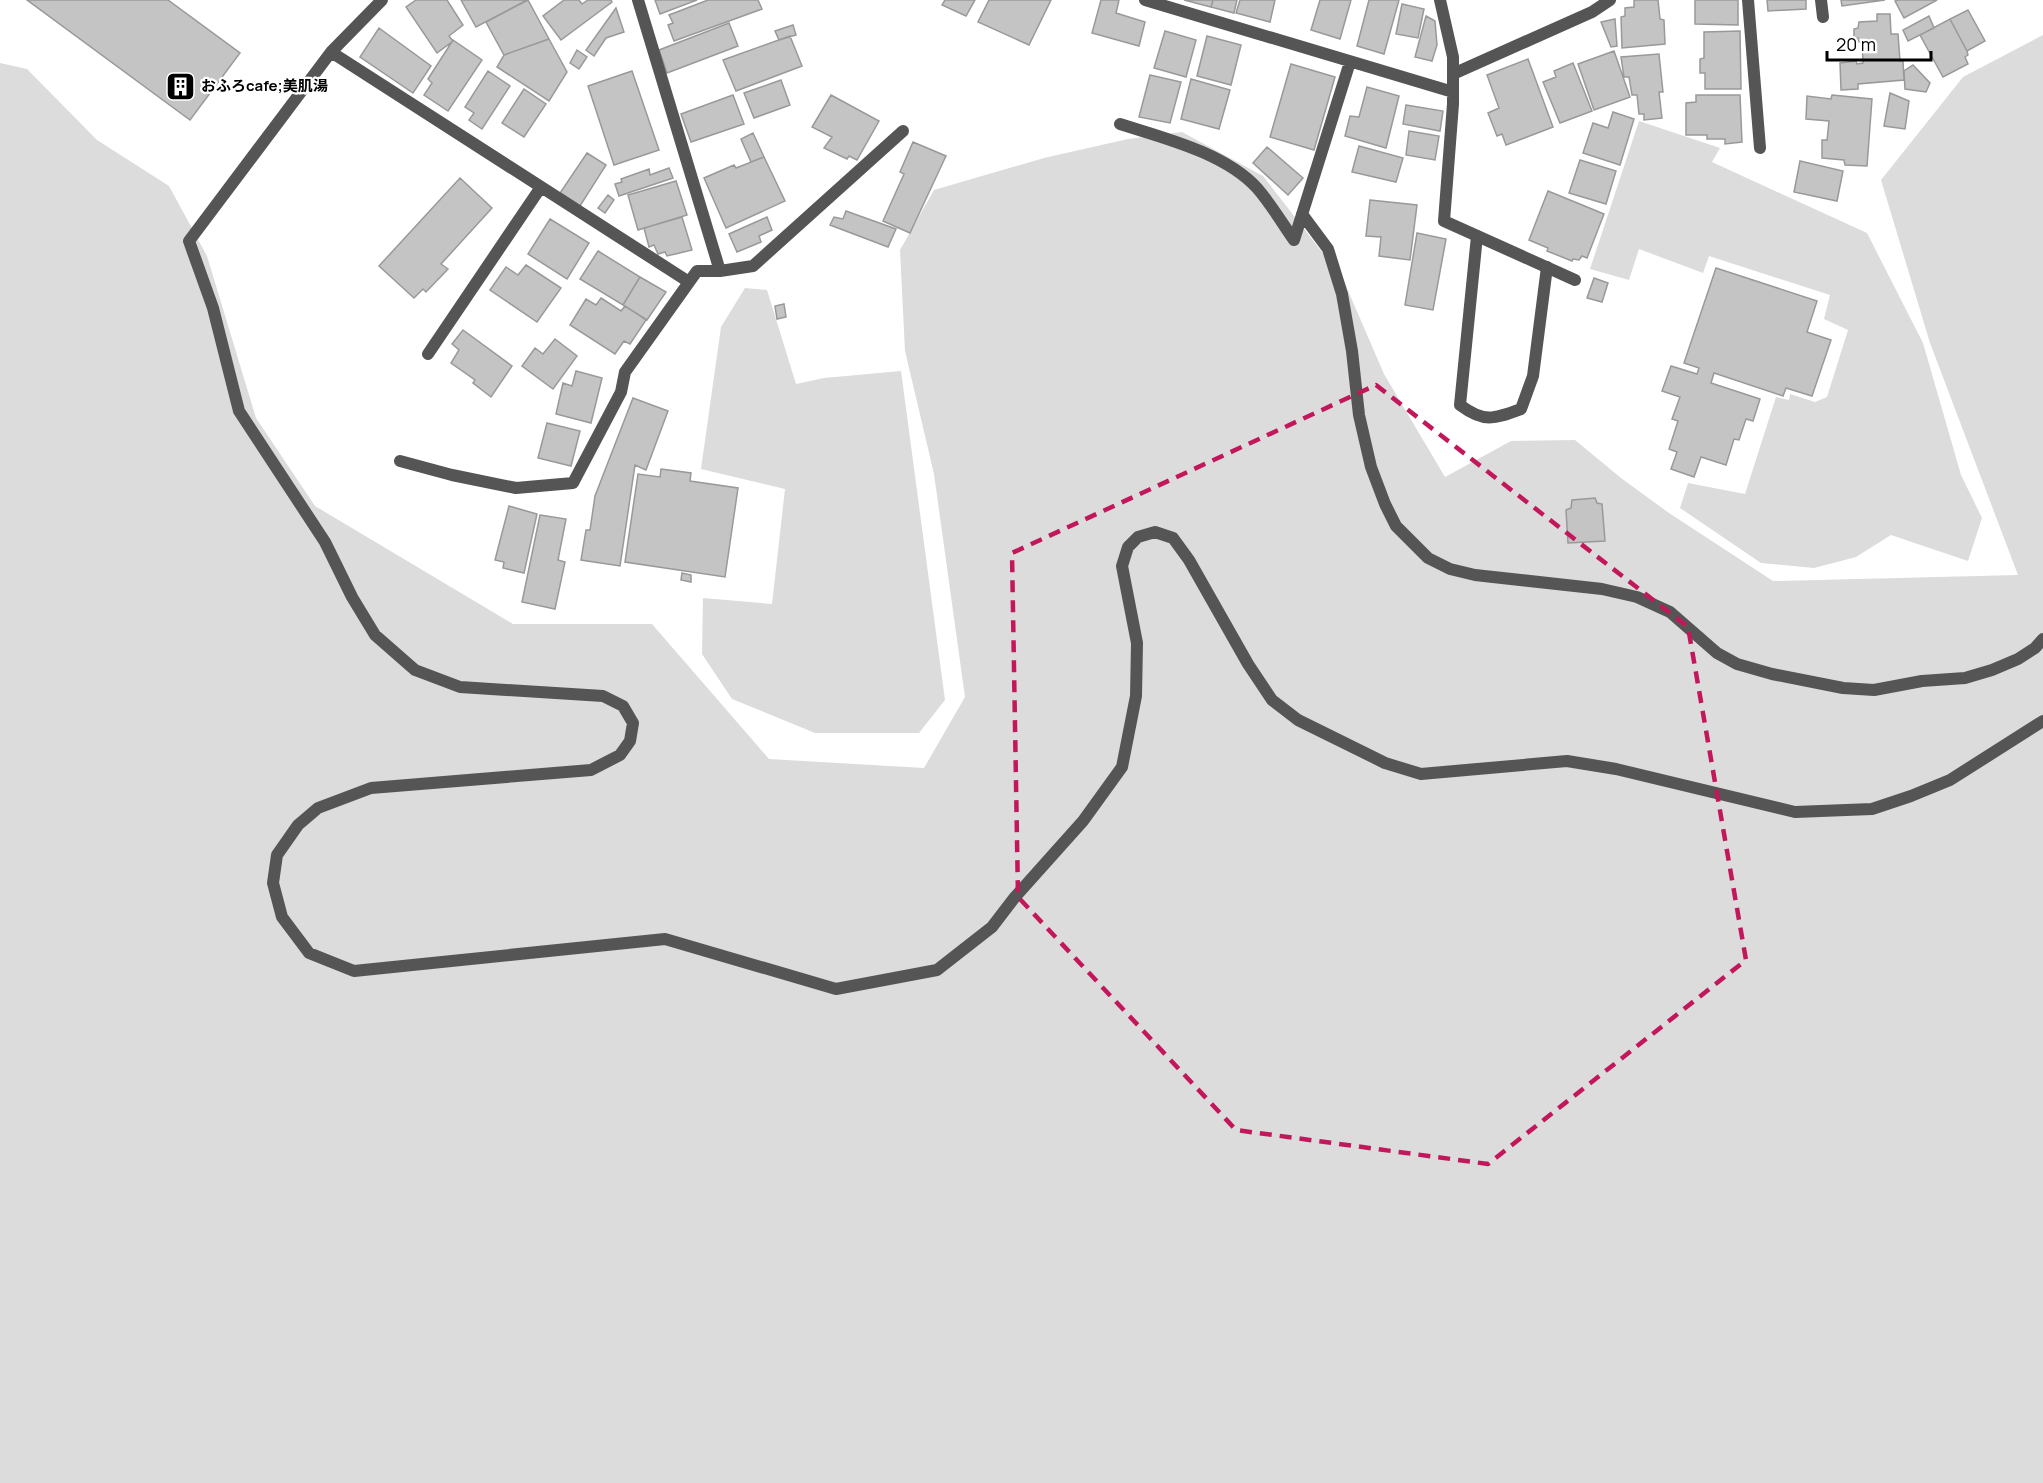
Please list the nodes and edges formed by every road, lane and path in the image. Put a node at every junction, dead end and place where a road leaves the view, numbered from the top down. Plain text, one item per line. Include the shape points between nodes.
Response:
1 (382, 0) edge
2 (638, 0) edge
3 (1440, 0) edge
4 (1610, 0) edge
5 (1748, 0) edge
6 (1821, 0) edge
7 (1153, 1) edge
8 (1823, 17) dead end
9 (331, 52) junction
10 (1350, 62) junction
11 (1453, 74) junction
12 (1453, 92) junction
13 (1120, 124) dead end
14 (903, 131) dead end
15 (1760, 148) dead end
16 (541, 187) junction
17 (1302, 214) junction
18 (1478, 236) junction
19 (1547, 267) junction
20 (720, 272) junction
21 (1575, 280) dead end
22 (689, 282) junction
23 (428, 354) dead end
24 (400, 461) dead end
25 (2043, 639) edge
26 (2043, 722) edge

1 - 9 street
2 - 20 street
3 - 11 street
4 - 11 street via 1592,12
5 - 15 street
6 - 8 street
7 - 10 street
9 - 16 street
9 - 26 street via 189,241 213,308 239,411 325,542 375,636 415,670 460,687 603,696 623,706 633,723 630,741 620,755 591,770 371,788 318,808 298,825 277,855 273,883 282,917 309,953 354,970 664,939 836,989 937,970 992,927 1083,821 1122,767 1136,696 1137,643 1122,566 1128,547 1138,537 1155,532 1173,538 1189,560 1272,700 1298,720 1385,763 1421,774 1567,761 1795,812 1872,809 1950,780
10 - 12 street
10 - 17 street
11 - 12 street
12 - 18 street via 1444,221
13 - 17 street via 1183,144 1231,168 1256,187 1294,240
14 - 20 street via 753,266
16 - 22 street
16 - 23 street
17 - 25 street via 1328,249 1342,294 1359,415 1371,467 1396,526 1428,558 1475,575 1602,589 1637,597 1670,612 1717,653 1737,664 1843,688 1874,690 1965,678 2018,659
18 - 19 street
18 - 19 street via 1460,405 1476,416 1500,417 1521,409 1533,376
19 - 21 street
20 - 22 street via 697,271
22 - 24 street via 625,372 621,392 573,483 516,488

